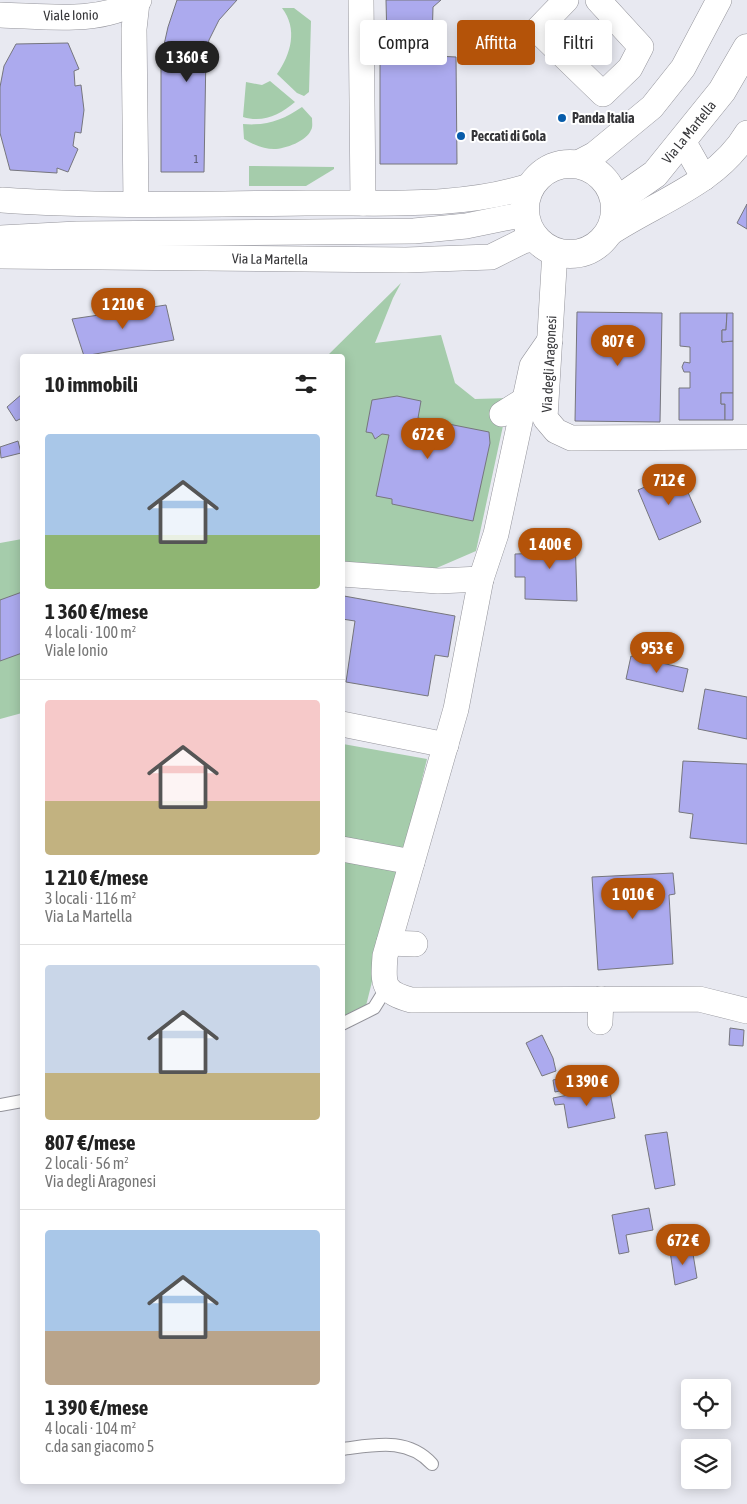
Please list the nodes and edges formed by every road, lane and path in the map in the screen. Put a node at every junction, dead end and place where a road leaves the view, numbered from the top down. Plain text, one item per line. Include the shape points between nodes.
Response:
1 (361, 0) edge
2 (566, 0) edge
3 (598, 0) edge
4 (719, 0) edge
5 (138, 1) edge
6 (0, 15) edge
7 (747, 48) edge
8 (747, 133) edge
9 (683, 141) junction
10 (576, 164) junction
11 (704, 178) junction
12 (532, 185) junction
13 (2, 200) dead end
14 (363, 202) junction
15 (136, 204) junction
16 (626, 205) junction
17 (539, 234) junction
18 (0, 238) edge
19 (0, 256) edge
20 (550, 340) junction
21 (526, 399) junction
22 (502, 414) dead end
23 (747, 437) edge
24 (345, 574) edge
25 (481, 579) junction
26 (345, 725) edge
27 (446, 745) junction
28 (345, 850) edge
29 (412, 862) junction
30 (389, 943) junction
31 (415, 944) dead end
32 (387, 987) junction
33 (747, 1011) edge
34 (345, 1022) edge
35 (20, 1101) edge
36 (0, 1105) edge
37 (345, 1449) edge
38 (432, 1464) dead end

1 - 14 street
2 - 3 street via 538,30 603,94 630,68 642,47
4 - 10 street via 683,68 652,107 595,154
5 - 6 street, Viale Ionio via 105,14
5 - 15 street via 134,29
7 - 9 street, Via La Martella via 722,91
8 - 11 street via 740,145
9 - 11 street
9 - 16 street, Via La Martella
10 - 12 street via 565,163 548,169
10 - 16 street via 598,172
11 - 16 street
12 - 14 street via 469,200
12 - 17 street via 526,196
13 - 15 street
14 - 15 street
16 - 17 street via 607,235 593,248 576,254
17 - 18 street, Via La Martella via 466,226 414,231 77,234
17 - 19 street, Via La Martella via 491,257
17 - 20 street, Via degli Aragonesi
20 - 21 street via 532,366
20 - 23 street, Via degli Aragonesi via 545,418 556,431 571,438
21 - 22 street
21 - 25 street via 496,534
24 - 25 street via 438,581
25 - 27 street
26 - 27 street
27 - 29 street
28 - 29 street
29 - 30 street
30 - 31 street
30 - 32 street via 384,974
32 - 33 street via 393,995 411,1000 533,1010 600,1011 699,999
32 - 34 lane via 374,1008
35 - 36 lane
37 - 38 lane via 399,1446 417,1450

